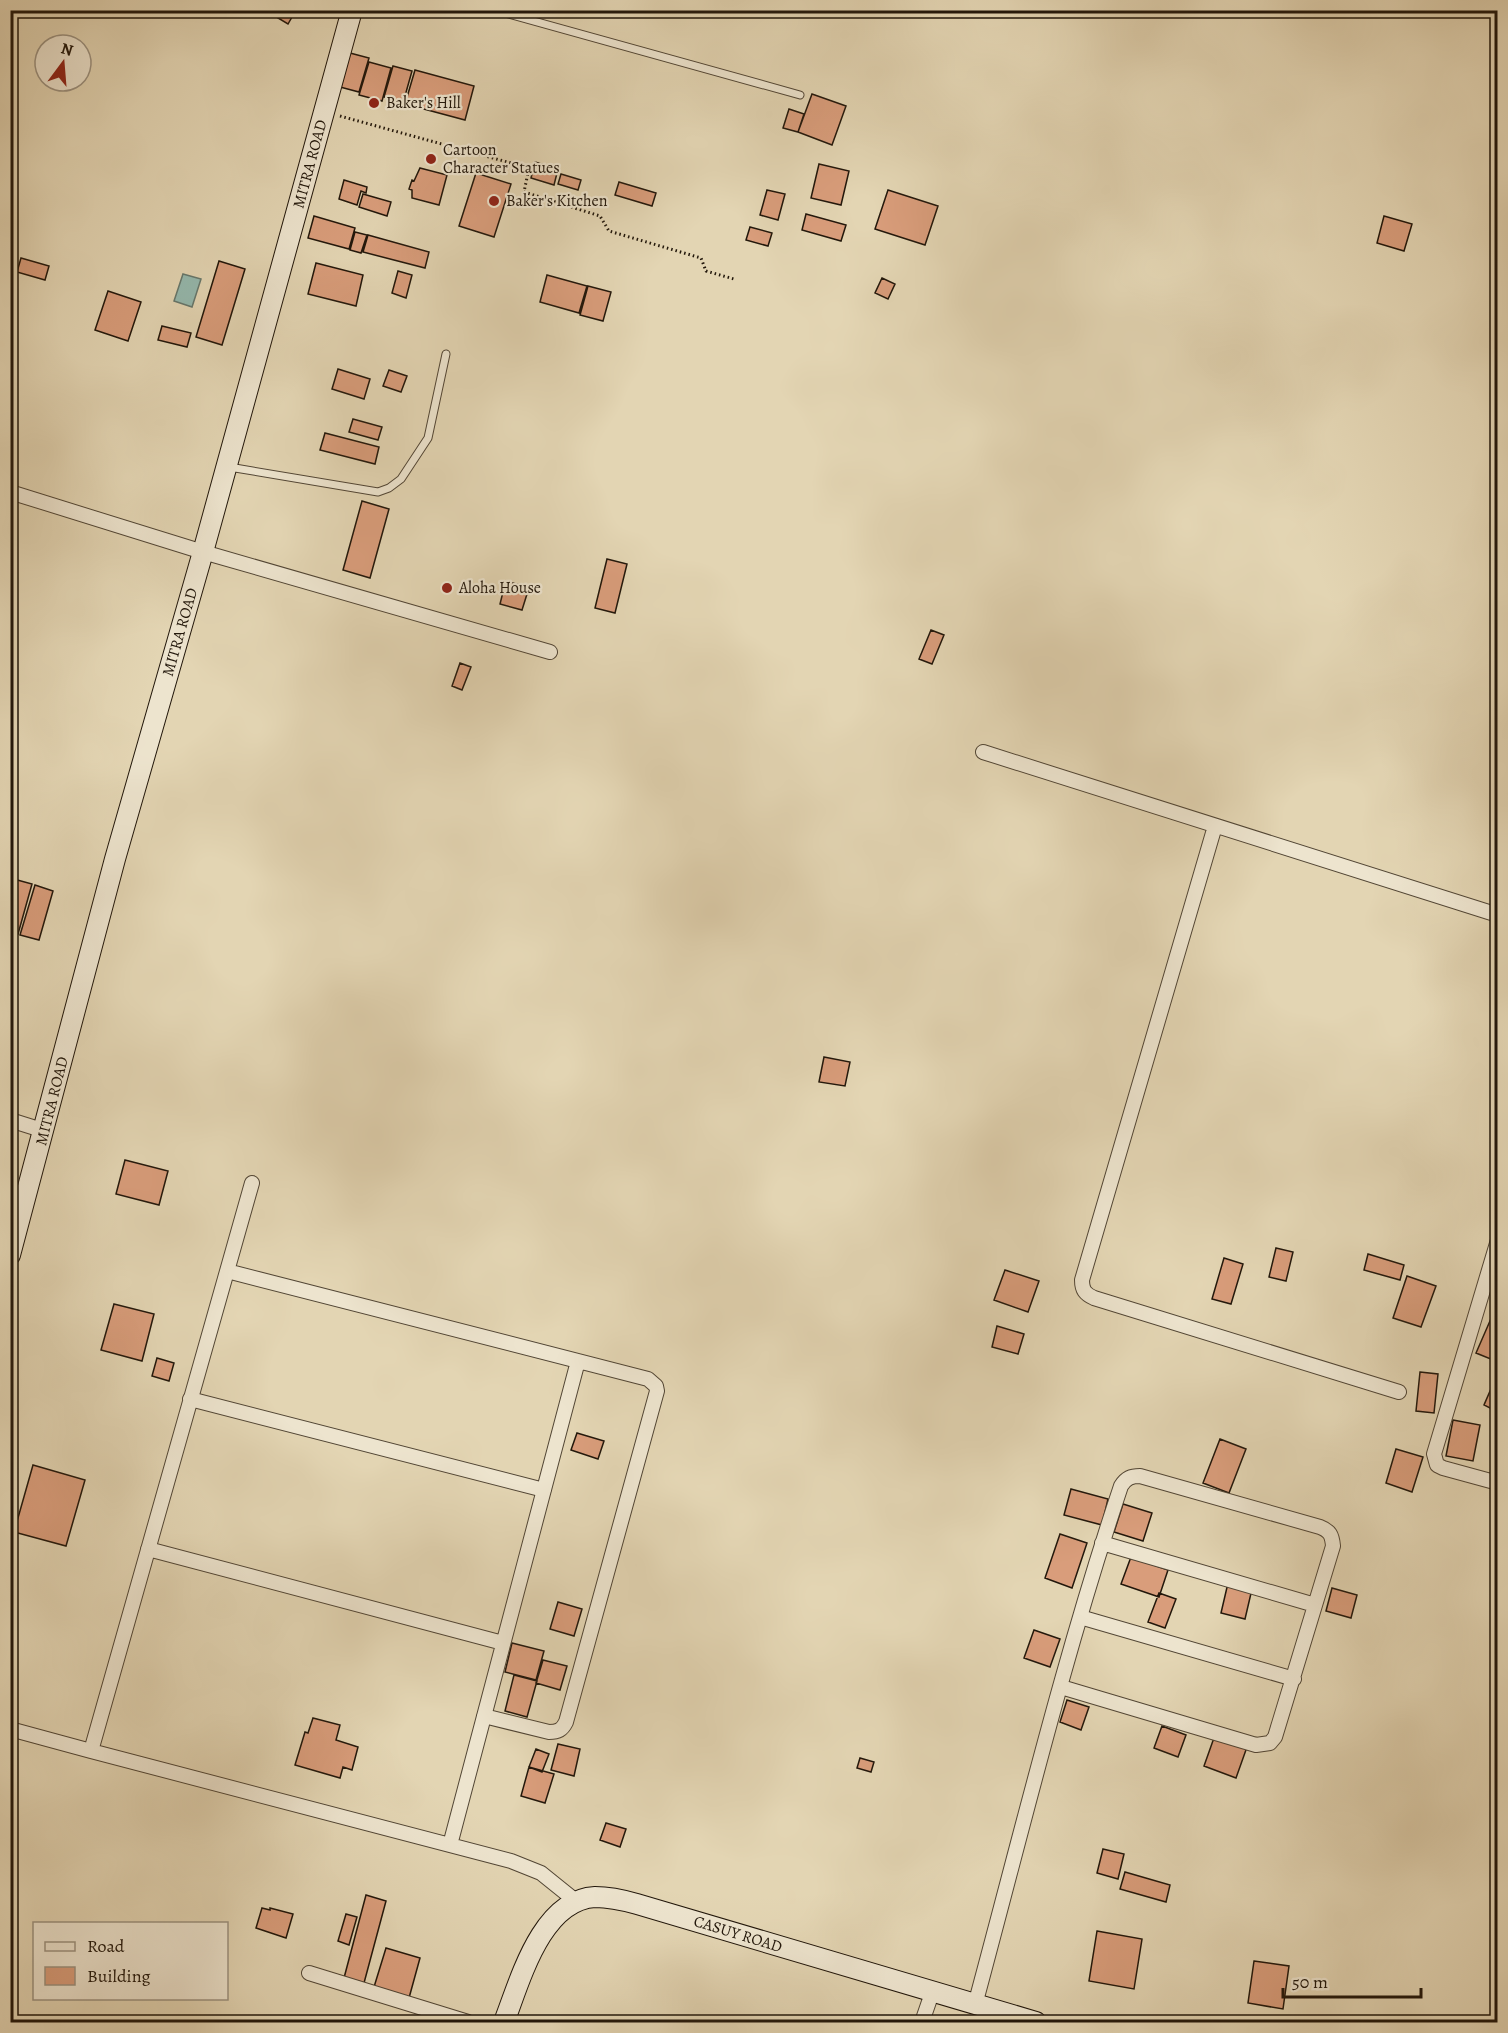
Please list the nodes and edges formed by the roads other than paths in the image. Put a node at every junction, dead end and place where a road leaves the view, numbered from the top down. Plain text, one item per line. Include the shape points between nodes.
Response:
1 (352, 10) edge
2 (494, 10) edge
3 (800, 95) dead end
4 (446, 354) dead end
5 (226, 466) junction
6 (10, 492) edge
7 (203, 552) junction
8 (549, 652) dead end
9 (983, 752) dead end
10 (1215, 826) junction
11 (1497, 915) edge
12 (10, 1120) edge
13 (45, 1131) junction
14 (252, 1183) dead end
15 (1497, 1240) edge
16 (10, 1255) edge
17 (227, 1271) junction
18 (578, 1361) junction
19 (1399, 1392) dead end
20 (190, 1399) junction
21 (1497, 1483) edge
22 (544, 1490) junction
23 (1102, 1543) junction
24 (148, 1549) junction
25 (1315, 1605) junction
26 (1080, 1617) junction
27 (503, 1643) junction
28 (1294, 1679) junction
29 (1061, 1687) junction
30 (484, 1716) junction
31 (10, 1730) edge
32 (91, 1751) junction
33 (450, 1845) junction
34 (577, 1902) junction
35 (309, 1972) dead end
36 (932, 1993) junction
37 (975, 2005) junction
38 (468, 2022) edge
39 (504, 2022) edge
40 (922, 2022) edge
41 (1036, 2022) edge

1 - 5 street, MITRA ROAD
2 - 3 lane
4 - 5 lane via 429,438 401,479 389,488 378,492
5 - 7 street, MITRA ROAD
6 - 7 street
7 - 8 street
7 - 13 street, MITRA ROAD via 115,859
9 - 10 street
10 - 11 street
10 - 19 street via 1082,1287 1094,1298
12 - 13 street
13 - 16 street, MITRA ROAD
14 - 17 street
15 - 21 street via 1434,1454 1437,1465 1443,1468
17 - 18 street
17 - 20 street
18 - 22 street
18 - 30 street via 648,1379 657,1391 566,1722 562,1729 549,1732
20 - 22 street
20 - 24 street
22 - 27 street
23 - 25 street
23 - 25 street via 1121,1486 1131,1476 1308,1523 1328,1530 1333,1546
23 - 26 street
24 - 27 street
24 - 32 street
25 - 28 street
26 - 28 street
26 - 29 street
27 - 30 street
28 - 29 street via 1275,1737 1263,1745
29 - 37 street
30 - 33 street
31 - 32 street
32 - 33 street
33 - 34 street via 534,1869
34 - 36 street, CASUY ROAD via 594,1897 614,1898
34 - 39 street, CASUY ROAD via 546,1928 529,1958
35 - 38 street
36 - 37 street, CASUY ROAD
36 - 40 street
37 - 41 street, CASUY ROAD

